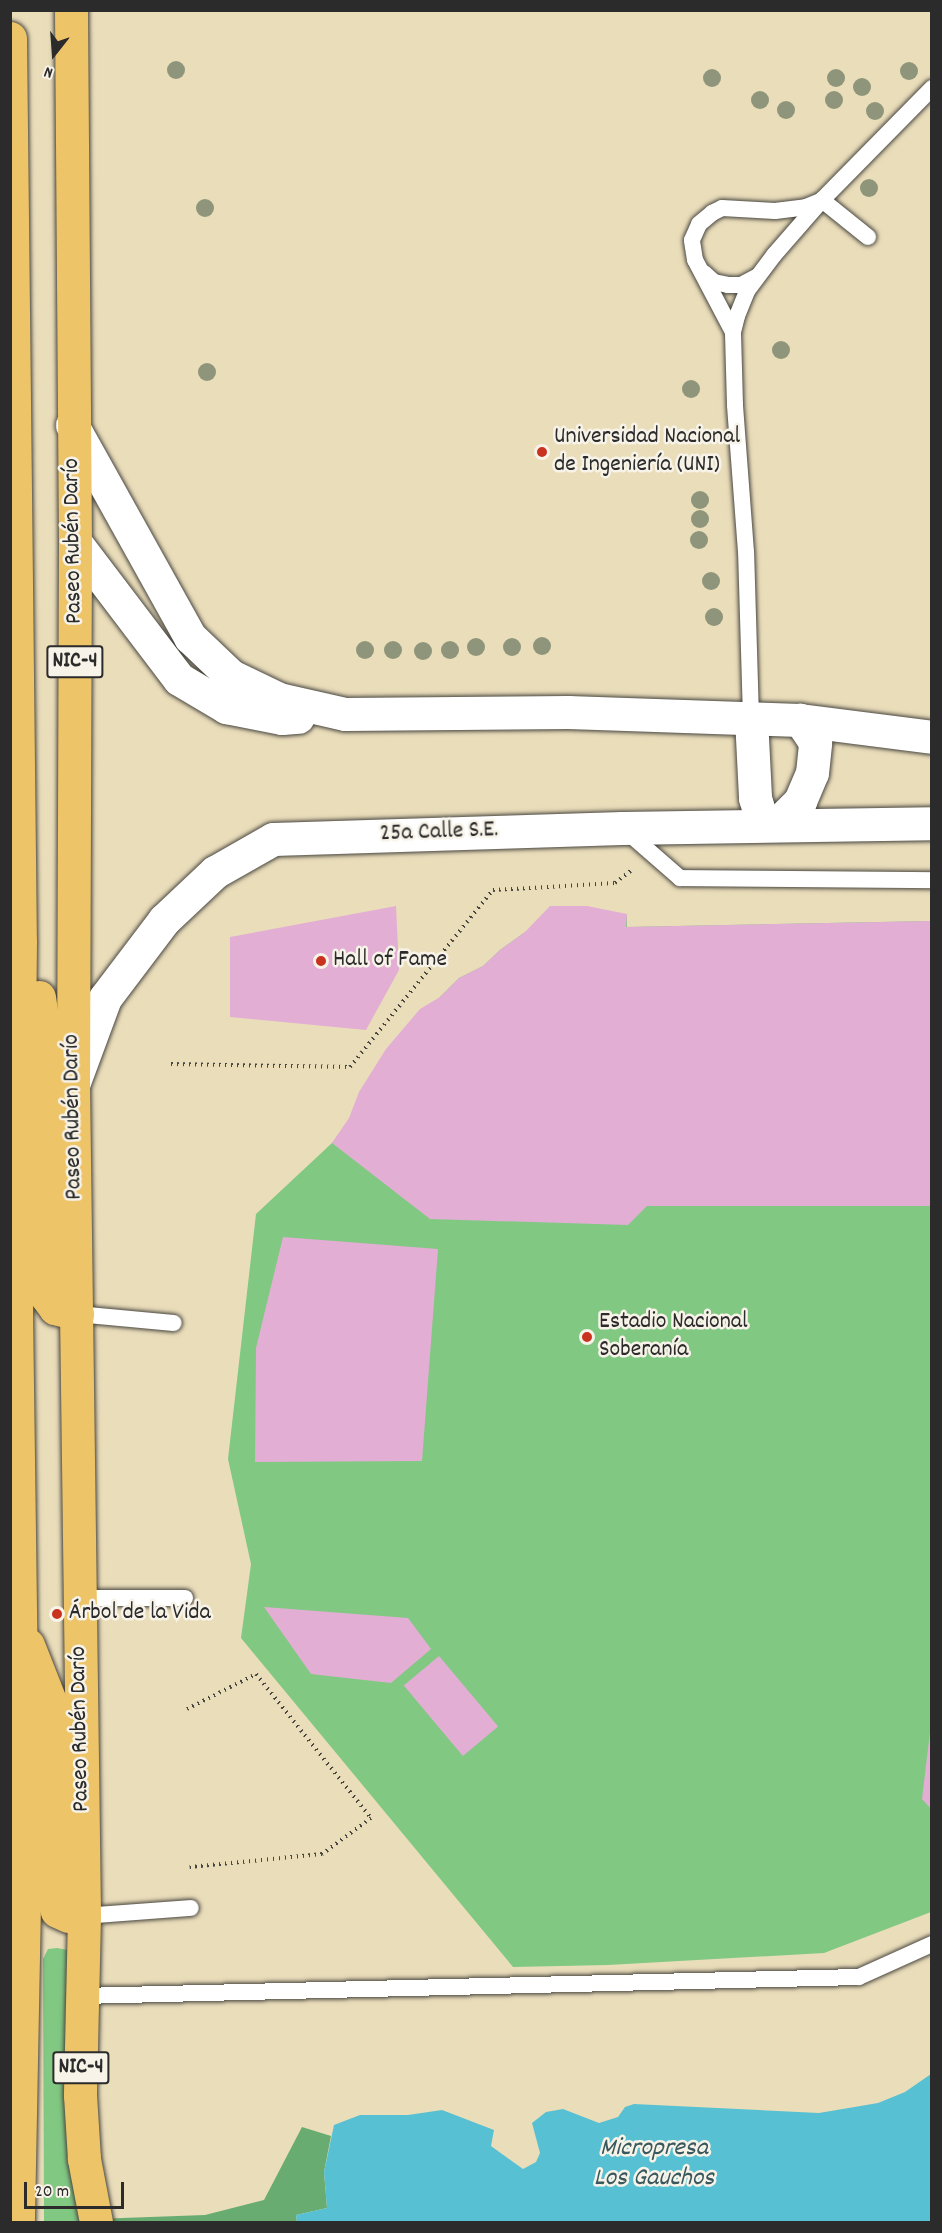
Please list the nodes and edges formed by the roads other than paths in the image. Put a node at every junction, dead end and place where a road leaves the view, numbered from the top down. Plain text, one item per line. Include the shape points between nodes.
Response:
1 (71, 10) edge
2 (10, 38) edge
3 (932, 88) edge
4 (822, 200) junction
5 (868, 237) dead end
6 (695, 260) junction
7 (760, 274) junction
8 (733, 332) junction
9 (72, 425) junction
10 (75, 542) junction
11 (345, 714) junction
12 (751, 718) junction
13 (800, 720) junction
14 (932, 736) edge
15 (932, 824) edge
16 (770, 825) junction
17 (622, 828) junction
18 (932, 880) edge
19 (20, 941) junction
20 (73, 1084) junction
21 (16, 1311) junction
22 (77, 1314) junction
23 (174, 1323) dead end
24 (79, 1591) junction
25 (185, 1598) dead end
26 (20, 1624) junction
27 (191, 1908) dead end
28 (76, 1916) junction
29 (932, 1944) edge
30 (23, 1964) junction
31 (81, 1996) junction
32 (18, 2223) edge
33 (96, 2223) edge

1 - 9 highway, Paseo Rubén Darío / NIC-4
2 - 19 highway, NIC-4
3 - 4 lane
4 - 5 lane
4 - 6 lane via 793,210 722,208 694,232
4 - 7 lane
6 - 7 lane via 710,279 723,284 741,285
6 - 8 lane
7 - 8 lane via 741,305
8 - 12 lane
9 - 10 highway, Paseo Rubén Darío / NIC-4
9 - 11 street via 190,637 231,676 279,699
10 - 11 street via 179,679 226,707 282,718
10 - 20 highway, Paseo Rubén Darío / NIC-4
11 - 12 street via 568,712
12 - 13 street
12 - 16 street via 755,798
13 - 14 street
13 - 16 street via 815,742 812,772 800,801
15 - 16 street, 25a Calle S.E.
16 - 17 street, 25a Calle S.E.
17 - 18 lane via 680,878
17 - 20 street, 25a Calle S.E. via 273,838 215,873 164,920 105,999
19 - 21 highway, NIC-4
19 - 22 highway via 37,985 42,1019 47,1297 60,1311
20 - 22 highway, Paseo Rubén Darío / NIC-4
21 - 22 highway
21 - 24 highway via 40,1317 57,1338 68,1534
21 - 26 highway, NIC-4
22 - 23 lane
22 - 24 highway, Paseo Rubén Darío / NIC-4
24 - 25 lane
24 - 28 highway, Paseo Rubén Darío / NIC-4
26 - 28 highway via 54,1711 54,1901 57,1911
26 - 30 highway, NIC-4
27 - 28 lane
28 - 30 highway via 54,1919 40,1930 29,1945
28 - 31 highway, Paseo Rubén Darío / NIC-4
29 - 31 lane via 859,1977
30 - 32 highway, NIC-4
31 - 33 highway, Paseo Rubén Darío / NIC-4 via 84,2158

